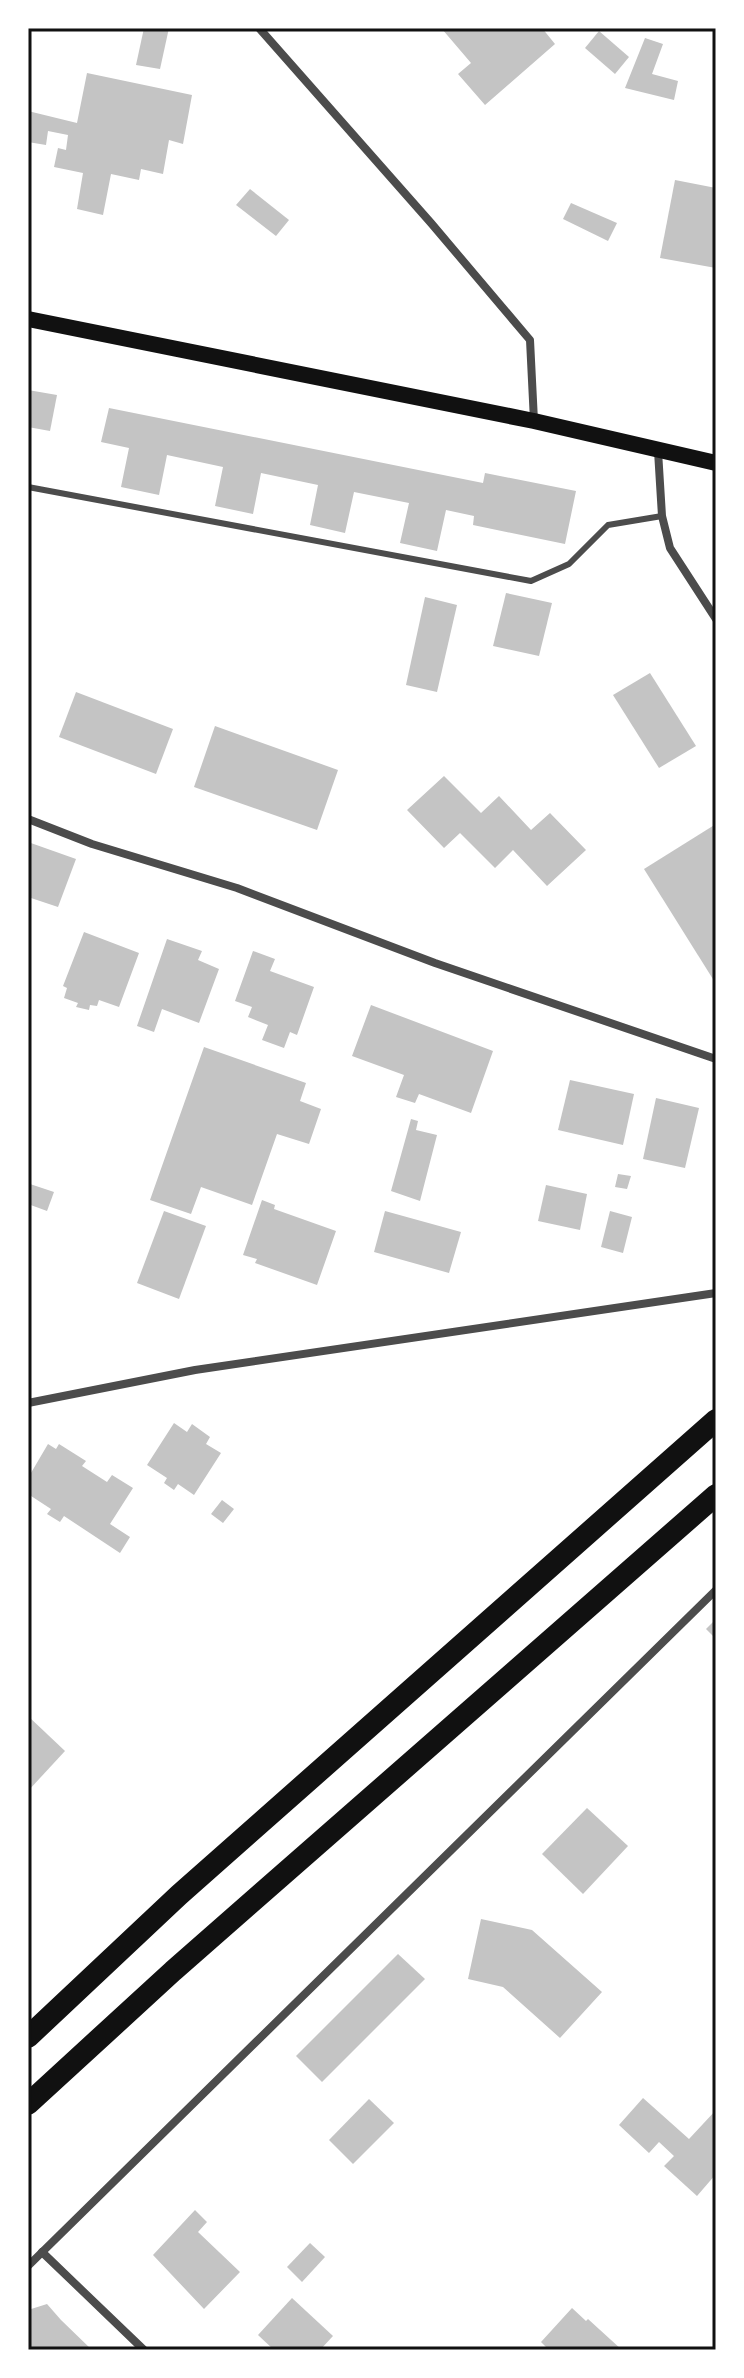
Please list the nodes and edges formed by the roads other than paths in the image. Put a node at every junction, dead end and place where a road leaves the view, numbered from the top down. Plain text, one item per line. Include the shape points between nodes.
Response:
1 (259, 28) edge
2 (28, 319) edge
3 (534, 421) junction
4 (658, 451) junction
5 (716, 463) edge
6 (28, 487) edge
7 (662, 516) junction
8 (716, 619) edge
9 (28, 819) edge
10 (716, 1059) edge
11 (716, 1293) edge
12 (28, 1403) edge
13 (716, 1420) edge
14 (716, 1495) edge
15 (716, 1590) edge
16 (28, 2037) edge
17 (28, 2104) edge
18 (42, 2252) junction
19 (28, 2266) edge
20 (144, 2350) edge

1 - 3 street via 530,340
2 - 3 main road
3 - 4 main road
4 - 5 main road
4 - 7 street
6 - 7 lane via 531,581 569,564 608,525
7 - 8 street via 670,548
9 - 10 street
11 - 12 street via 195,1370
13 - 16 highway via 179,1895
14 - 17 highway
15 - 18 street
18 - 19 street
18 - 20 street

